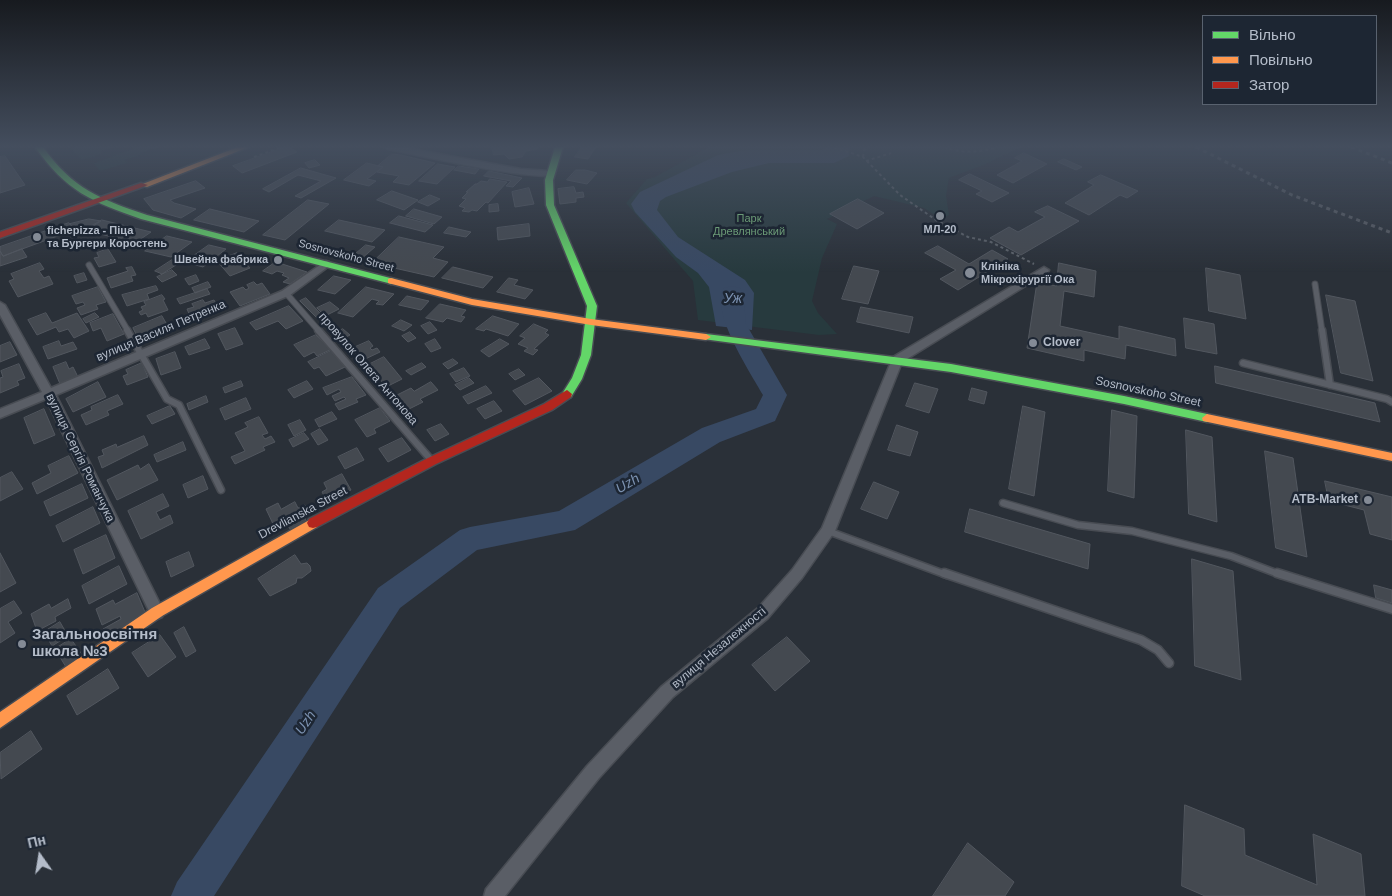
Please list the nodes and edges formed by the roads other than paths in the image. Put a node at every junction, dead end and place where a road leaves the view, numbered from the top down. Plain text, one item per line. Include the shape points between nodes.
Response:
1 (77, 189) edge
2 (133, 189) edge
3 (548, 189) edge
4 (98, 202) junction
5 (0, 234) edge
6 (326, 264) junction
7 (89, 265) dead end
8 (1044, 270) road end
9 (1315, 284) dead end
10 (286, 293) junction
11 (0, 305) edge
12 (591, 322) junction
13 (141, 354) junction
14 (897, 360) junction
15 (1243, 363) dead end
16 (1330, 384) junction
17 (49, 394) junction
18 (1392, 402) edge
19 (0, 414) edge
20 (1392, 458) edge
21 (432, 461) junction
22 (221, 490) dead end
23 (1003, 503) dead end
24 (828, 531) junction
25 (1392, 608) edge
26 (157, 612) junction
27 (1170, 663) dead end
28 (0, 721) edge
29 (494, 896) edge

1 - 4 main road, Sosnovskoho Street
2 - 4 main road
3 - 12 main road, Drevlianska Street via 550,205 592,306
4 - 5 main road
4 - 6 main road, Sosnovskoho Street
6 - 10 street, вулиця Василя Петренка
6 - 12 main road, Sosnovskoho Street via 472,302
7 - 13 lane
8 - 14 street
9 - 16 lane
10 - 13 street, вулиця Василя Петренка
10 - 21 lane, провулок Олега Антонова
11 - 17 street, вулиця Сергія Романчука
12 - 14 main road, Sosnovskoho Street
12 - 21 main road, Drevlianska Street via 582,366 576,383 565,397
13 - 17 street, вулиця Василя Петренка
13 - 22 lane via 167,399 179,405
14 - 20 main road, Sosnovskoho Street via 1124,400
14 - 24 street, вулиця Незалежності
15 - 16 lane
16 - 18 lane
17 - 19 street, вулиця Василя Петренка
17 - 26 street, вулиця Сергія Романчука
21 - 26 main road, Drevlianska Street via 287,537
23 - 25 lane via 1078,525 1132,531 1231,556 1292,579
24 - 27 lane via 975,585 1141,640 1158,650
24 - 29 street, вулиця Незалежності via 763,613 667,692 593,772
26 - 28 main road, Drevlianska Street

